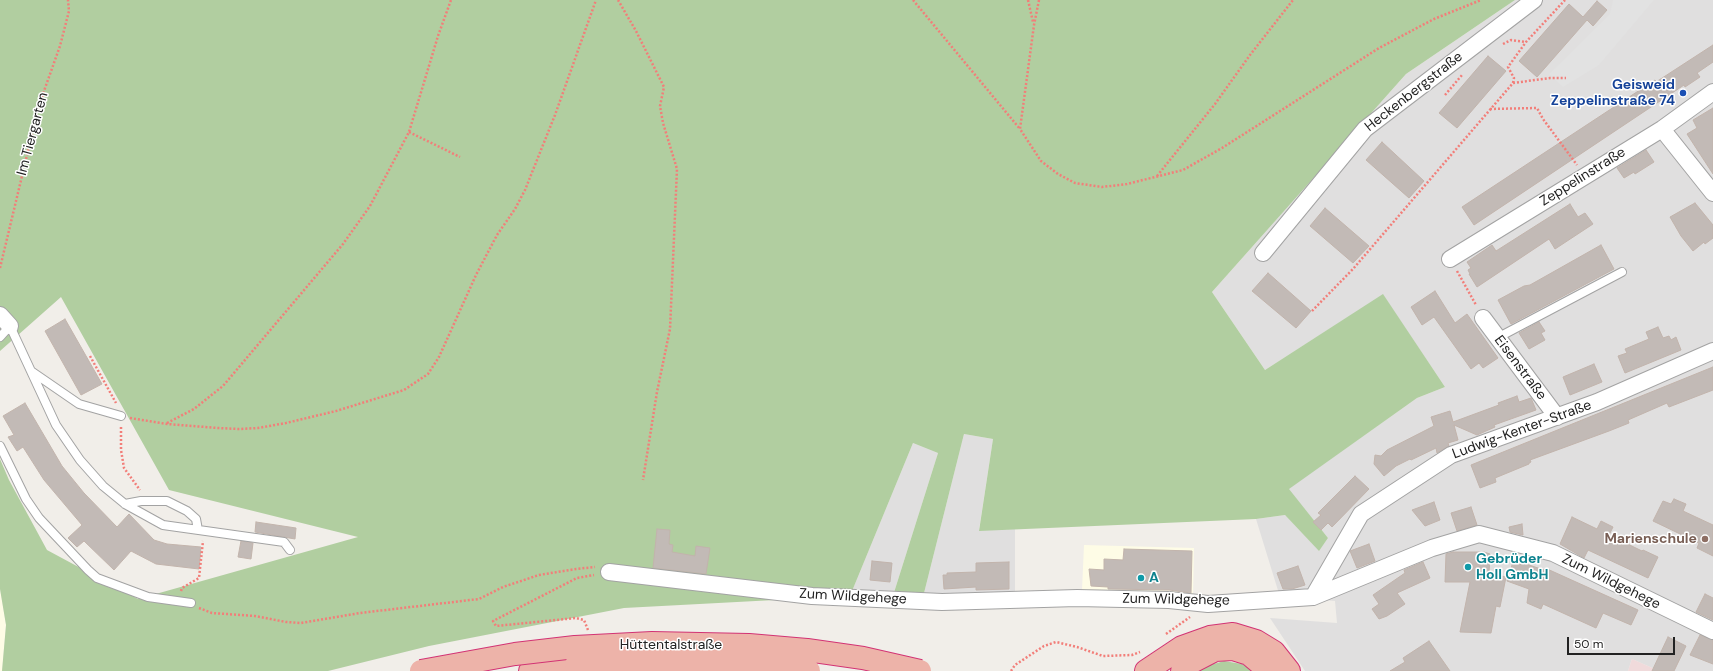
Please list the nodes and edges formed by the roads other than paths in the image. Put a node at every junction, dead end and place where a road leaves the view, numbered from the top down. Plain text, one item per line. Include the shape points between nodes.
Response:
1 (1534, 0) edge
2 (1713, 92) edge
3 (1662, 129) junction
4 (1713, 193) edge
5 (1263, 253) dead end
6 (1450, 259) road end
7 (1622, 272) dead end
8 (1483, 318) road end
9 (3, 326) edge
10 (1497, 338) junction
11 (1713, 351) edge
12 (31, 370) junction
13 (122, 416) road end
14 (1557, 417) junction
15 (0, 446) edge
16 (124, 504) junction
17 (198, 530) junction
18 (290, 550) dead end
19 (609, 572) road end
20 (1313, 597) junction
21 (192, 603) road end
22 (1713, 631) edge
23 (1144, 661) edge
24 (576, 666) junction
25 (422, 671) edge
26 (530, 671) edge
27 (618, 671) edge
28 (809, 671) edge
29 (920, 671) edge
30 (1182, 671) edge
31 (1267, 671) edge
32 (1289, 671) edge

1 - 5 street, Heckenbergstraße via 1365,129
2 - 3 street, Zeppelinstraße
3 - 4 street
3 - 6 street, Zeppelinstraße
7 - 10 lane
8 - 10 street, Eisenstraße
9 - 12 lane
10 - 14 street, Eisenstraße
11 - 14 street, Ludwig-Kenter-Straße
12 - 13 lane via 79,404
12 - 16 lane via 56,425 80,460 103,486
14 - 20 street, Ludwig-Kenter-Straße via 1451,455 1361,514
15 - 21 lane via 26,500 39,518 97,578 148,597
16 - 17 lane via 163,525
16 - 17 lane via 167,501 187,511 196,519
17 - 18 lane via 284,542
19 - 20 street, Zum Wildgehege via 812,596 942,602 1077,598 1168,600 1208,604
20 - 22 street, Zum Wildgehege via 1432,548 1479,534 1552,553
23 - 32 highway via 1210,637 1234,634 1256,641 1274,652
24 - 26 highway, Hüttentalstraße
24 - 27 highway, bridge
24 - 28 highway, Hüttentalstraße, bridge via 651,662 736,664
25 - 29 highway, Hüttentalstraße, bridge via 515,654 575,647 652,643 749,645 807,650 863,658
30 - 31 highway via 1188,664 1216,650 1233,649 1249,654

